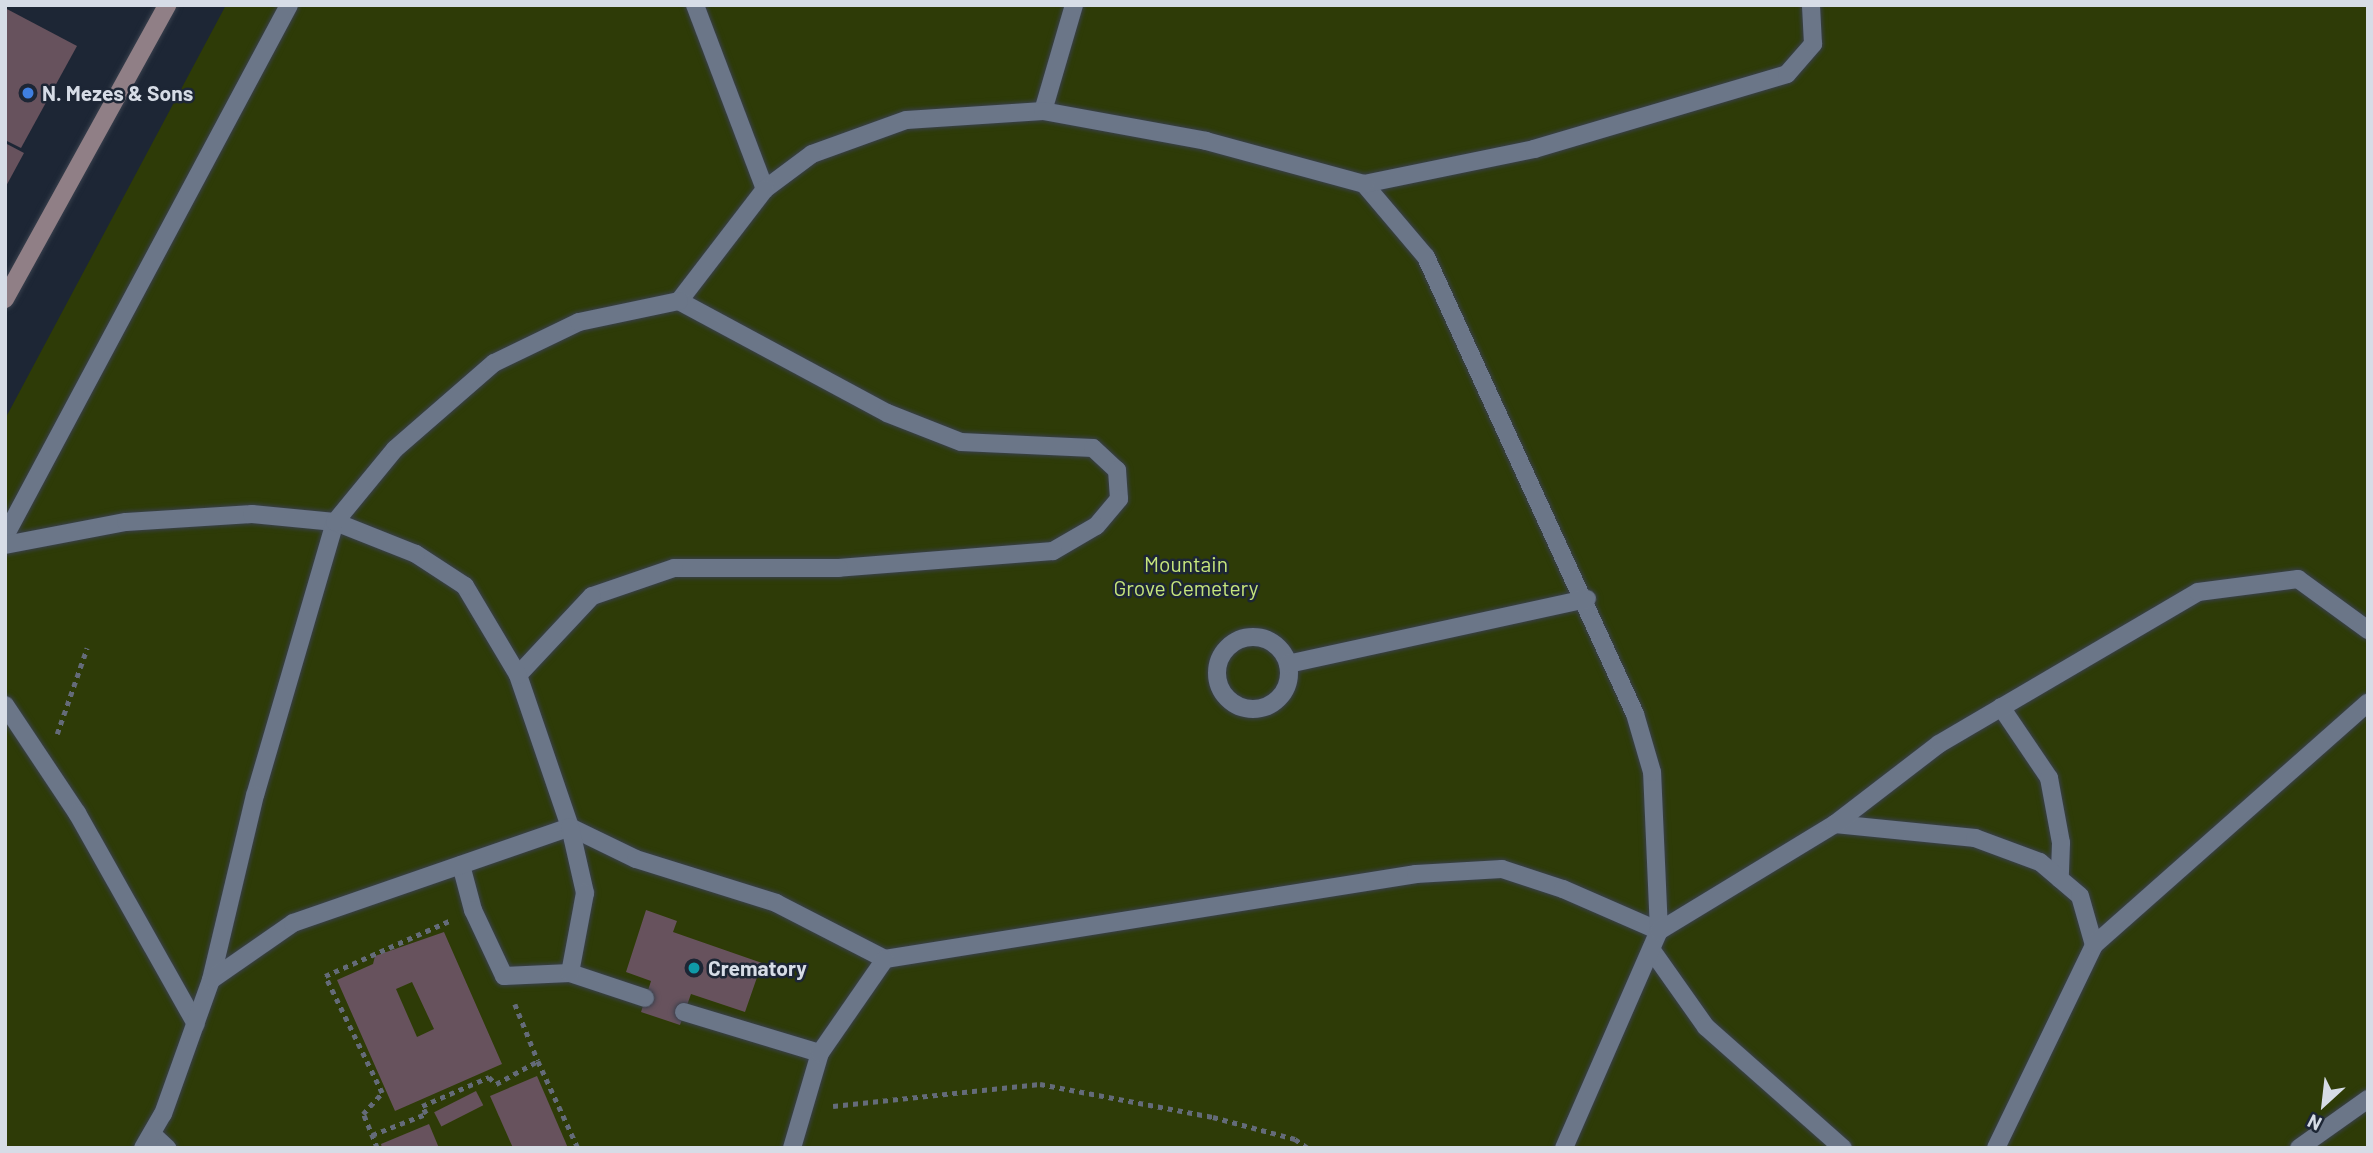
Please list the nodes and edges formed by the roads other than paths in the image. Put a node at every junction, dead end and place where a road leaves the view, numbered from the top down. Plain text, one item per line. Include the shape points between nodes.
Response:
1 (167, 5) edge
2 (289, 5) edge
3 (695, 5) edge
4 (1074, 5) edge
5 (1811, 5) edge
6 (1043, 111) junction
7 (1364, 184) junction
8 (765, 189) junction
9 (5, 299) edge
10 (679, 301) junction
11 (335, 522) junction
12 (5, 536) edge
13 (5, 545) edge
14 (1587, 599) junction
15 (2368, 630) edge
16 (1288, 664) junction
17 (518, 676) junction
18 (2368, 704) edge
19 (5, 705) edge
20 (2001, 707) junction
21 (1835, 824) junction
22 (570, 827) junction
23 (461, 865) junction
24 (2060, 879) junction
25 (1659, 931) junction
26 (2094, 944) junction
27 (1653, 953) junction
28 (884, 959) junction
29 (570, 973) junction
30 (211, 980) junction
31 (645, 998) dead end
32 (684, 1012) dead end
33 (196, 1024) junction
34 (820, 1054) junction
35 (2368, 1099) edge
36 (148, 1141) edge
37 (167, 1148) edge
38 (792, 1148) edge
39 (1564, 1148) edge
40 (1843, 1148) edge
41 (1996, 1148) edge
42 (2299, 1148) edge

1 - 9 main road
2 - 12 lane
3 - 8 lane
4 - 6 lane
5 - 7 lane via 1813,44 1787,74 1534,149
6 - 7 lane via 1206,141
6 - 8 lane via 906,120 812,154
7 - 14 lane via 1426,257
8 - 10 lane
10 - 11 lane via 579,322 494,362 395,449
10 - 17 lane via 887,413 961,442 1093,448 1117,470 1119,499 1096,526 1053,551 839,568 674,568 592,596
11 - 13 lane via 252,514 126,522
11 - 17 lane via 416,554 465,586
11 - 30 lane via 255,795
14 - 16 lane
14 - 25 lane via 1635,713 1652,772
15 - 20 lane via 2298,579 2199,592
16 - 16 lane via 1276,644 1242,638 1217,663 1219,686 1234,705 1258,710 1287,688
17 - 22 lane
18 - 26 lane
19 - 33 lane
20 - 21 lane via 1939,744
20 - 24 lane via 2049,778 2061,843
21 - 24 lane via 1975,838 2040,862
21 - 25 lane
22 - 23 lane
22 - 28 lane via 636,859 776,902
22 - 29 lane via 585,893
23 - 29 lane via 473,910 503,976
23 - 30 lane via 293,923
24 - 26 lane via 2080,896
25 - 27 lane
25 - 28 lane via 1502,869 1416,874
26 - 41 lane
27 - 39 lane
27 - 40 lane via 1706,1027
28 - 34 lane
29 - 31 lane
30 - 33 lane
32 - 34 lane
33 - 36 lane
34 - 38 lane
35 - 42 lane
36 - 37 lane

